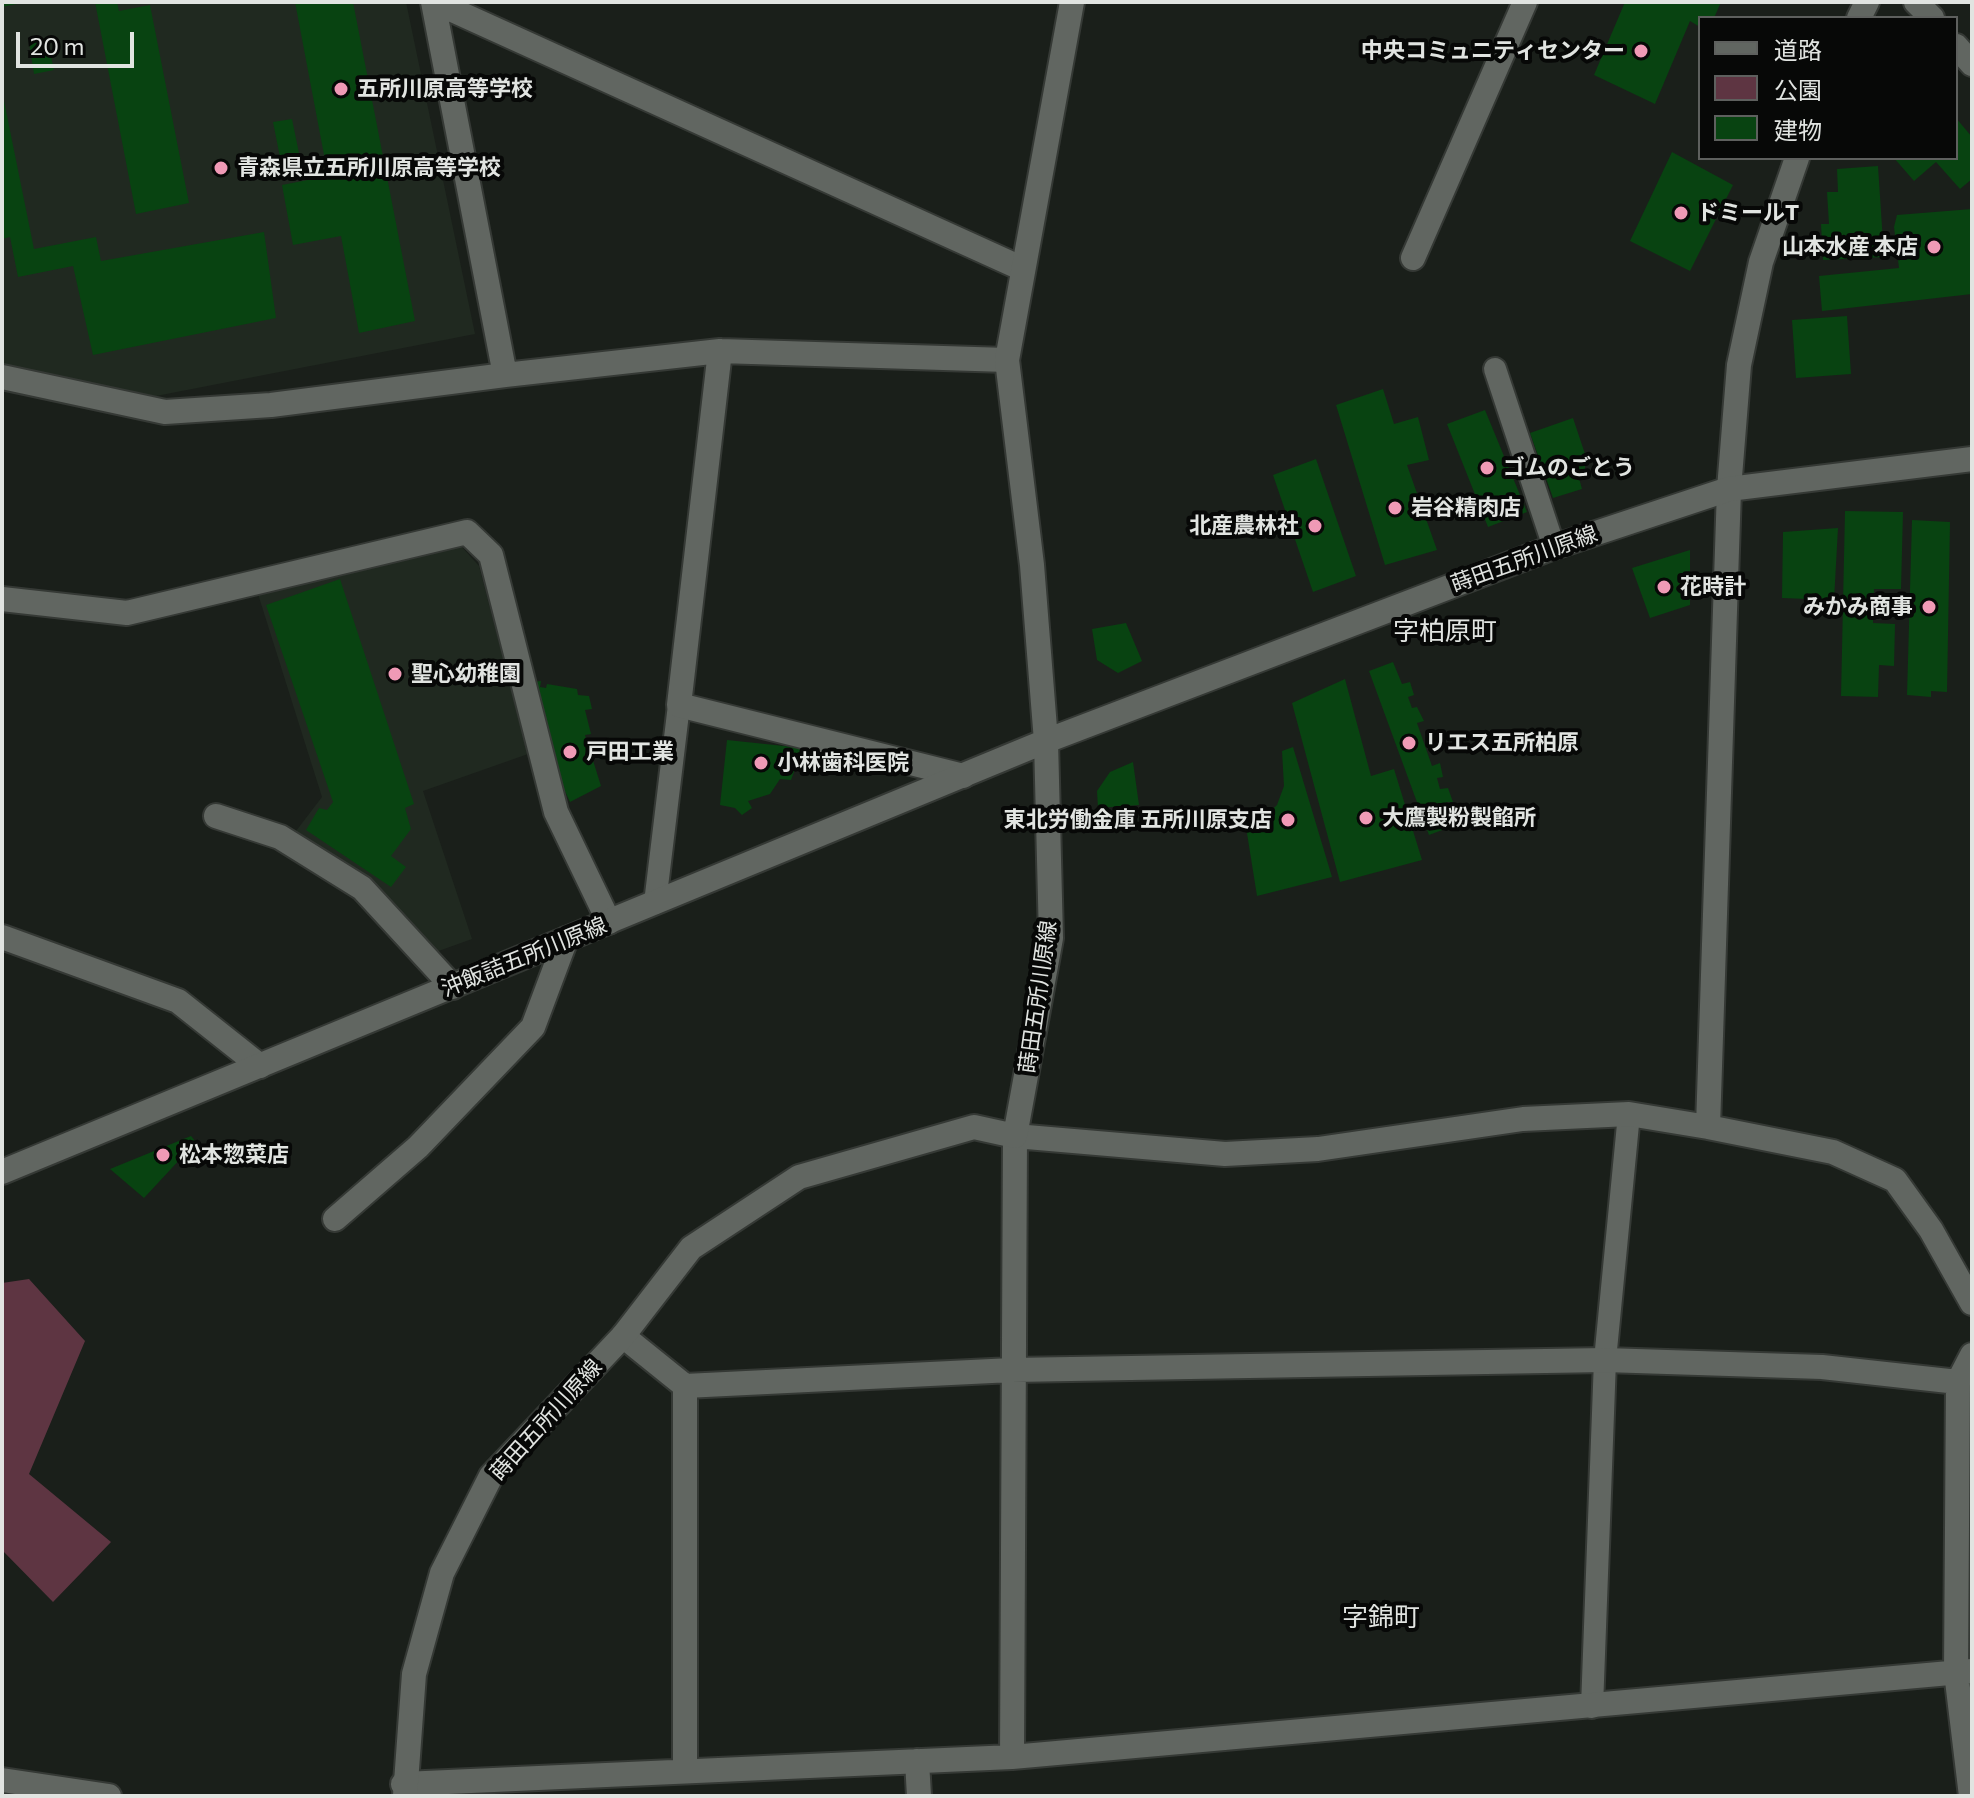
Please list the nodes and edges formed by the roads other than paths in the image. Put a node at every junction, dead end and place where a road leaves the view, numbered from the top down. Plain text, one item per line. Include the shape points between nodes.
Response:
1 (434, 2) edge
2 (1072, 2) edge
3 (1525, 2) edge
4 (1958, 48) edge
5 (1972, 64) edge
6 (1796, 160) edge
7 (1413, 258) dead end
8 (1023, 269) junction
9 (720, 351) junction
10 (1007, 360) junction
11 (1495, 369) dead end
12 (505, 375) junction
13 (2, 377) edge
14 (1972, 459) edge
15 (1729, 489) junction
16 (1554, 547) junction
17 (2, 599) edge
18 (679, 705) junction
19 (1046, 741) junction
20 (963, 776) junction
21 (216, 816) dead end
22 (655, 903) junction
23 (609, 922) junction
24 (2, 937) edge
25 (566, 939) junction
26 (453, 987) junction
27 (260, 1066) junction
28 (1629, 1114) junction
29 (1708, 1127) junction
30 (1015, 1136) junction
31 (2, 1172) edge
32 (335, 1219) dead end
33 (1972, 1303) edge
34 (623, 1336) junction
35 (1972, 1355) edge
36 (1605, 1360) junction
37 (1012, 1370) junction
38 (1958, 1382) junction
39 (685, 1386) junction
40 (1964, 1671) edge
41 (1592, 1707) junction
42 (1012, 1757) junction
43 (917, 1761) junction
44 (685, 1770) junction
45 (2, 1780) edge
46 (404, 1790) edge
47 (109, 1796) edge
48 (919, 1796) edge
49 (1971, 1796) edge

1 - 8 street
1 - 12 street
2 - 8 street
3 - 7 street
4 - 5 street
6 - 15 street via 1761,262 1739,365
8 - 10 street
9 - 10 street
9 - 12 street
9 - 18 street
10 - 19 street
11 - 16 lane
12 - 13 street via 271,405 165,412
14 - 15 street, 蒔田五所川原線
15 - 16 street, 蒔田五所川原線
15 - 29 street
16 - 19 street, 蒔田五所川原線
17 - 23 street via 127,613 467,532 491,555 556,812
18 - 20 street
18 - 22 lane
19 - 20 street, 沖飯詰五所川原線
19 - 30 street, 蒔田五所川原線 via 1051,938
20 - 22 street, 沖飯詰五所川原線
21 - 26 street via 280,837 362,888
22 - 23 street, 沖飯詰五所川原線
23 - 25 street, 沖飯詰五所川原線
24 - 27 street via 178,1001
25 - 26 street, 沖飯詰五所川原線
25 - 32 street via 533,1027 418,1147
26 - 27 street, 沖飯詰五所川原線
27 - 31 street, 沖飯詰五所川原線
28 - 29 street
28 - 30 street via 1523,1119 1318,1149 1225,1154
28 - 36 lane
29 - 33 street via 1833,1152 1895,1180
30 - 34 street, 蒔田五所川原線 via 974,1127 799,1177 691,1248
30 - 37 street
34 - 39 street
34 - 46 street, 蒔田五所川原線 via 491,1476 442,1573 414,1674
35 - 38 street
36 - 37 street
36 - 38 street via 1822,1367
36 - 41 lane
37 - 39 street
37 - 42 street
38 - 40 street
39 - 44 street
40 - 41 street
40 - 49 street
41 - 42 street
42 - 43 street
43 - 44 street
43 - 48 street
44 - 46 street
45 - 47 street

